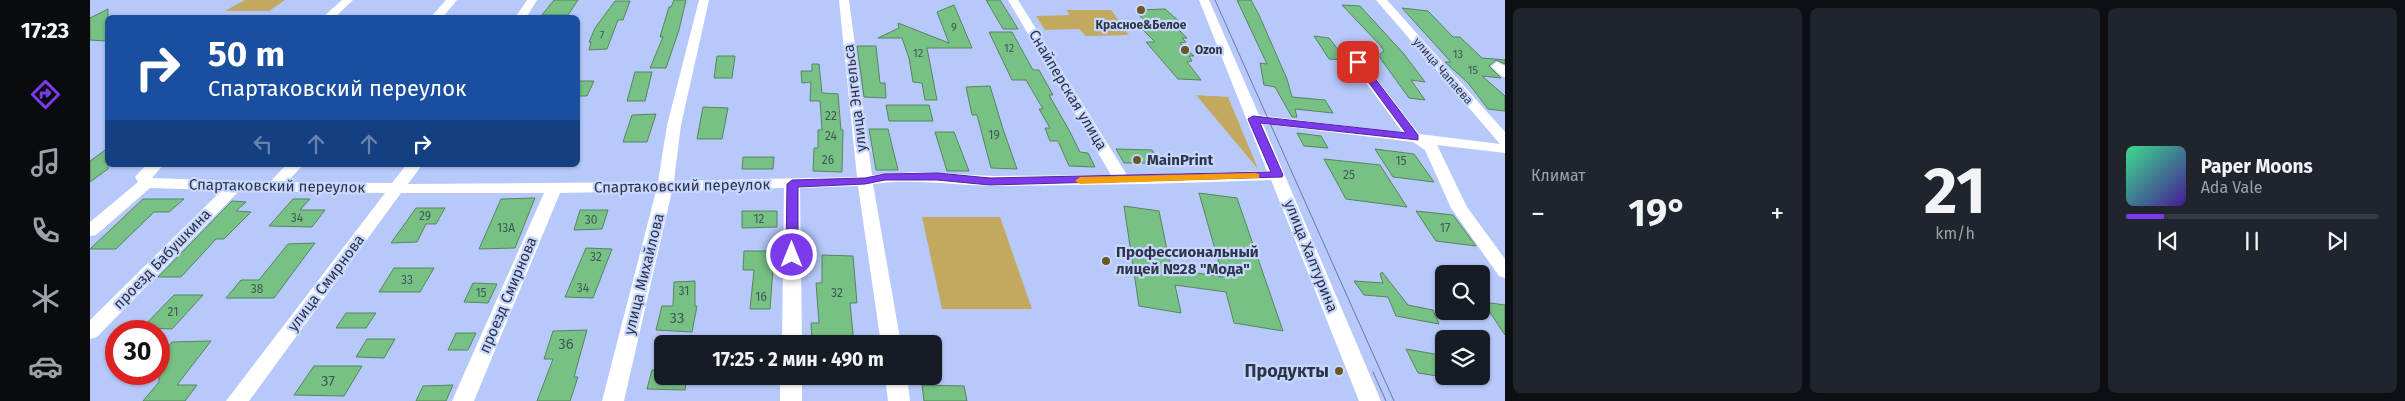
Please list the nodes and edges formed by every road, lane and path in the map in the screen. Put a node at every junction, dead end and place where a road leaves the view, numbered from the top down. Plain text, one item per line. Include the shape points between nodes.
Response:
1 (348, 0) edge
2 (452, 0) edge
3 (532, 0) edge
4 (704, 0) edge
5 (844, 0) edge
6 (1013, 0) edge
7 (1204, 0) edge
8 (1381, 0) edge
9 (330, 15) edge
10 (438, 15) edge
11 (522, 15) edge
12 (1348, 49) dead end
13 (1253, 119) junction
14 (1414, 137) junction
15 (1505, 141) edge
16 (1505, 149) edge
17 (153, 167) edge
18 (293, 167) edge
19 (413, 167) edge
20 (1278, 175) junction
21 (1122, 180) junction
22 (865, 181) junction
23 (146, 183) junction
24 (792, 184) junction
25 (275, 186) junction
26 (234, 187) junction
27 (398, 187) junction
28 (665, 188) junction
29 (554, 189) junction
30 (90, 231) edge
31 (1505, 272) edge
32 (90, 332) edge
33 (792, 335) edge
34 (890, 335) edge
35 (791, 385) edge
36 (897, 385) edge
37 (237, 401) edge
38 (463, 401) edge
39 (613, 401) edge
40 (791, 401) edge
41 (899, 401) edge
42 (1370, 401) edge

1 - 9 street
2 - 10 street
3 - 11 street
4 - 28 street, улица Михайлова via 674,125
5 - 22 street, улица Энгельса
6 - 21 street, Снайперская улица
7 - 13 street, улица Халтурина
8 - 15 street, улица Чапаева
12 - 14 street
13 - 14 street
13 - 20 street, улица Халтурина
14 - 16 street
14 - 31 street via 1431,146 1459,208
17 - 23 street via 143,177
18 - 25 street
19 - 27 street, улица Смирнова
20 - 21 street, Спартаковский переулок
20 - 42 street, улица Халтурина
21 - 22 street, Спартаковский переулок via 990,182 885,177
22 - 24 street, Спартаковский переулок
22 - 34 street, улица Энгельса
23 - 26 street, Спартаковский переулок
23 - 30 street
24 - 28 street, Спартаковский переулок
24 - 33 street
25 - 26 street, Спартаковский переулок
25 - 27 street, Спартаковский переулок
26 - 32 street, проезд Бабушкина
27 - 29 street, Спартаковский переулок
27 - 37 street, улица Смирнова
28 - 29 street, Спартаковский переулок
28 - 39 street, улица Михайлова
29 - 38 street, проезд Смирнова
35 - 40 street
36 - 41 street

